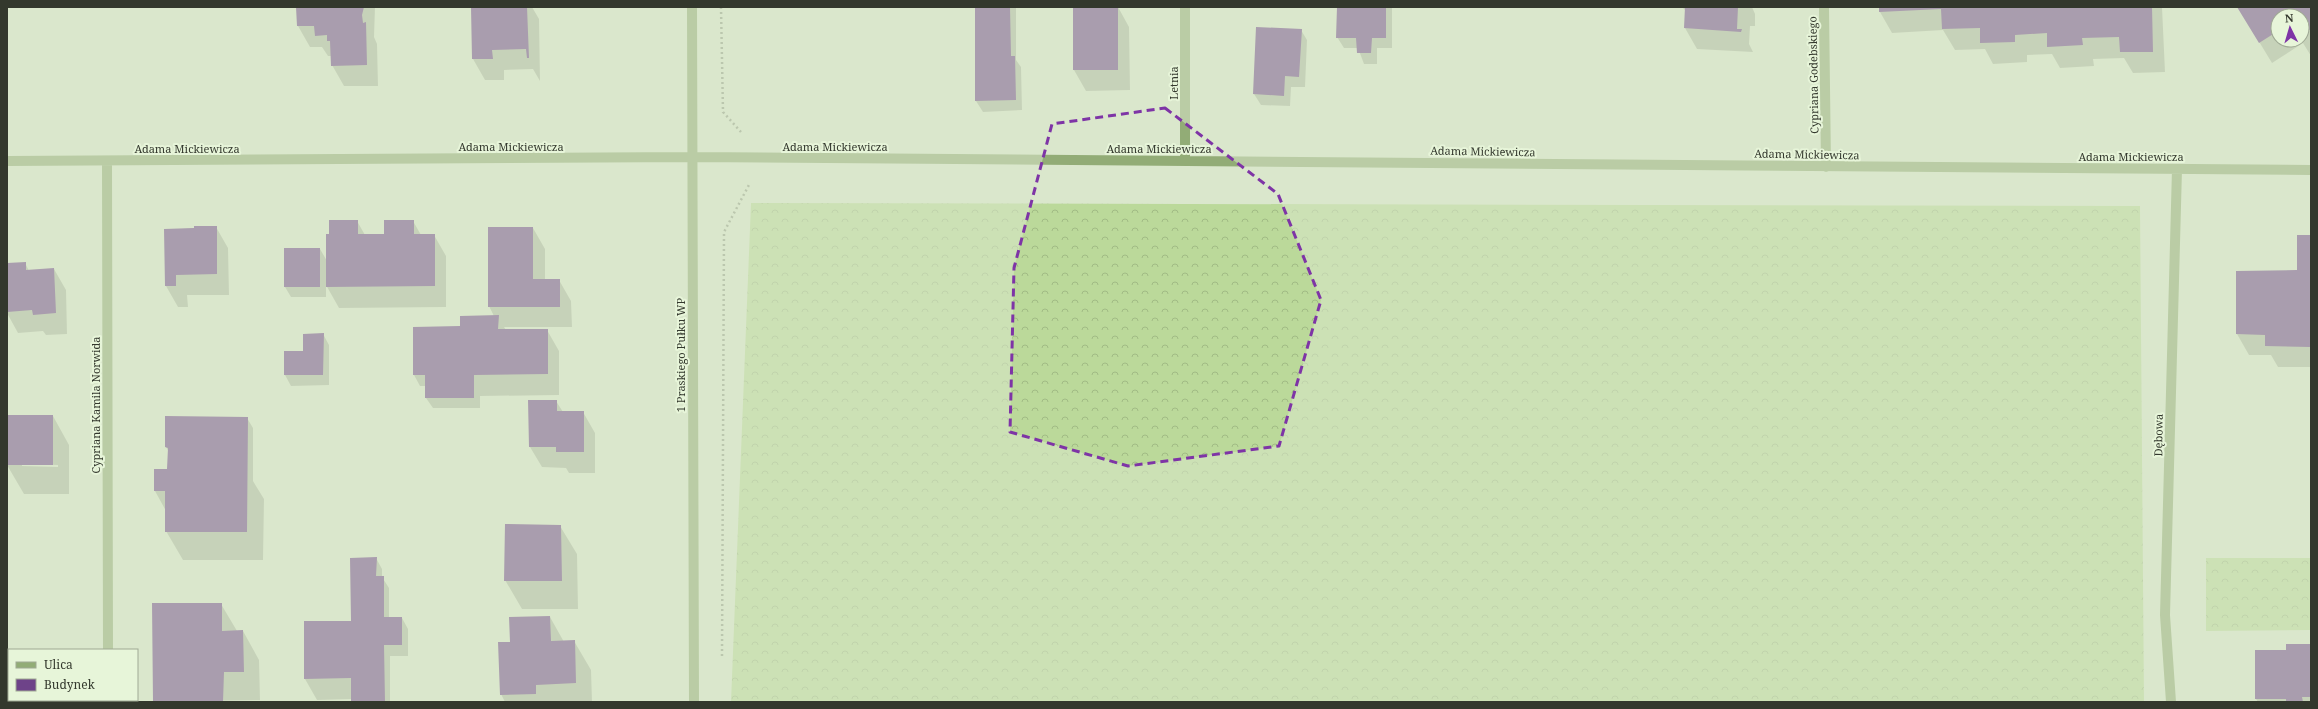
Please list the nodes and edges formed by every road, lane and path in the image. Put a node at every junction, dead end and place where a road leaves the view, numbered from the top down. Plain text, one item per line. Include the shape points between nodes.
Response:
1 (692, 7) edge
2 (721, 7) edge
3 (1185, 7) edge
4 (1824, 7) edge
5 (692, 157) junction
6 (754, 158) junction
7 (1185, 160) junction
8 (7, 161) edge
9 (107, 161) junction
10 (1826, 167) junction
11 (2177, 169) junction
12 (2311, 170) edge
13 (108, 649) edge
14 (722, 662) dead end
15 (694, 702) edge
16 (2171, 702) edge

1 - 5 street, 1 Praskiego Pułku WP
2 - 6 path via 723,112 731,123 751,139
3 - 7 street, Letnia
4 - 10 street, Cypriana Godebskiego
5 - 6 street, Adama Mickiewicza
5 - 9 street, Adama Mickiewicza
5 - 15 street, 1 Praskiego Pułku WP
6 - 7 street, Adama Mickiewicza
6 - 14 path via 752,180 724,232
7 - 10 street, Adama Mickiewicza
8 - 9 street, Adama Mickiewicza
9 - 13 street, Cypriana Kamila Norwida
10 - 11 street, Adama Mickiewicza
11 - 12 street, Adama Mickiewicza
11 - 16 street, Dębowa via 2165,615

